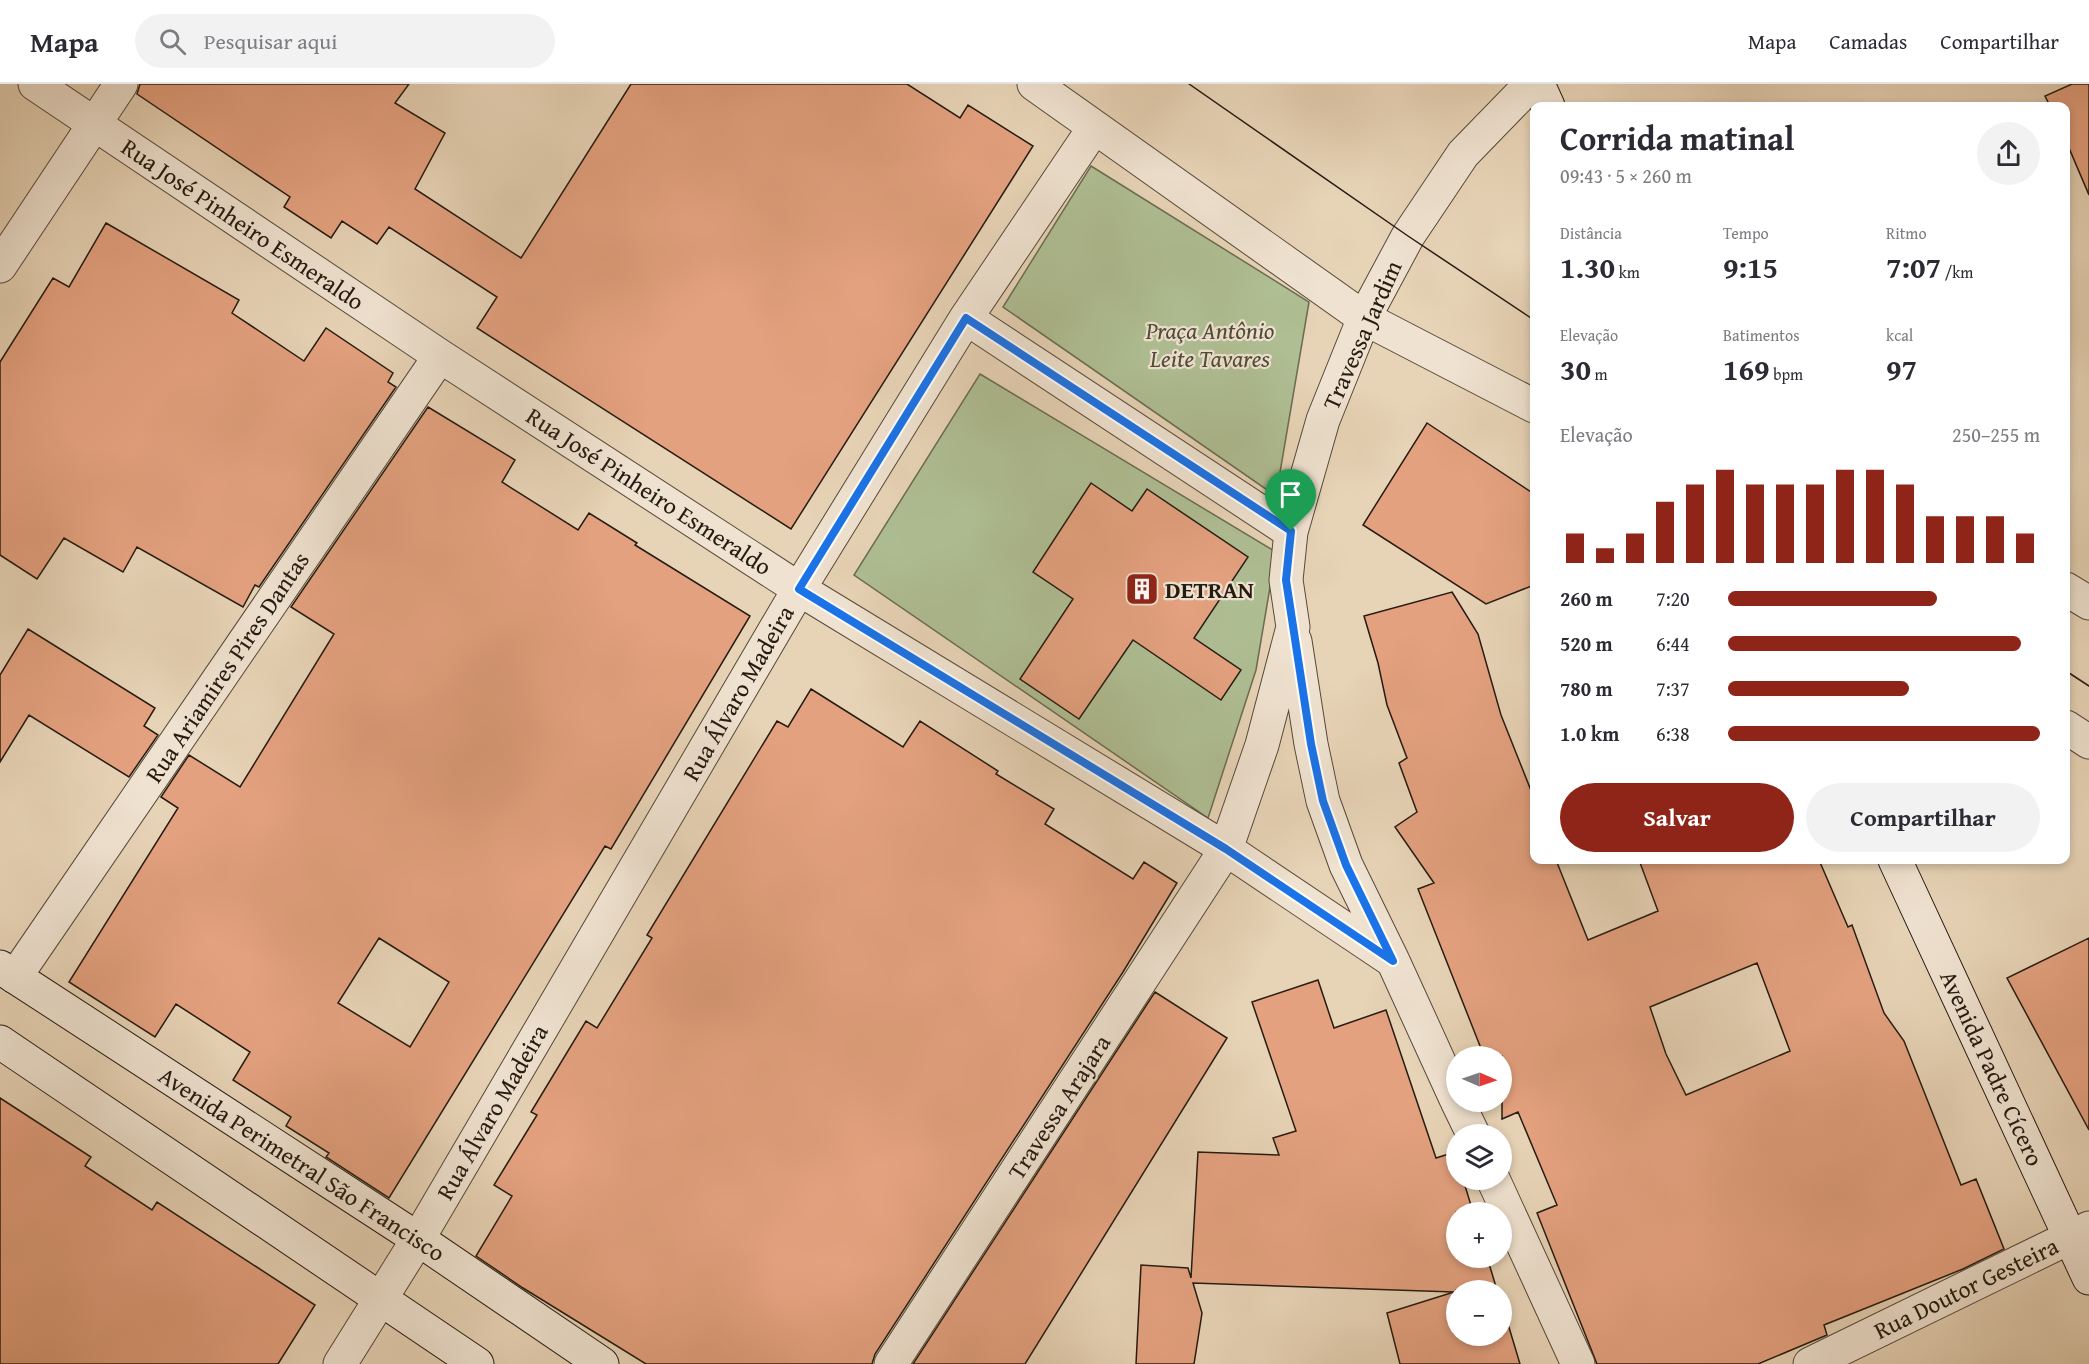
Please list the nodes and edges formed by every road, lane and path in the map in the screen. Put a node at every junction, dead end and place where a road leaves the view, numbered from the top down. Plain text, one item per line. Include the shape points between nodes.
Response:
1 (35, 84) edge
2 (121, 84) edge
3 (1034, 84) edge
4 (1531, 84) edge
5 (1538, 84) edge
6 (1546, 102) edge
7 (94, 124) junction
8 (1094, 128) junction
9 (0, 266) edge
10 (966, 318) junction
11 (1364, 318) junction
12 (440, 356) junction
13 (1530, 403) edge
14 (1291, 531) junction
15 (799, 589) junction
16 (2070, 591) edge
17 (2089, 603) edge
18 (1293, 627) junction
19 (2070, 730) edge
20 (2089, 742) edge
21 (1226, 849) junction
22 (1897, 864) edge
23 (1393, 961) junction
24 (7, 972) edge
25 (0, 1042) edge
26 (1446, 1076) edge
27 (1498, 1190) edge
28 (2080, 1232) edge
29 (418, 1239) junction
30 (2089, 1278) edge
31 (379, 1299) junction
32 (340, 1364) edge
33 (477, 1364) edge
34 (602, 1364) edge
35 (891, 1364) edge
36 (1578, 1364) edge
37 (1810, 1364) edge

1 - 7 street, Rua José Pinheiro Esmeraldo
2 - 7 street
3 - 8 street
4 - 11 street, Travessa Jardim via 1463,154 1408,236
5 - 6 street
7 - 9 street
7 - 12 street, Rua José Pinheiro Esmeraldo
8 - 10 street, Rua Álvaro Madeira
8 - 11 street
10 - 14 street
10 - 15 street, Rua Álvaro Madeira
11 - 13 street
11 - 14 street, Travessa Jardim via 1323,420
12 - 15 street, Rua José Pinheiro Esmeraldo
12 - 24 street, Rua Ariamires Pires Dantas
14 - 18 street, Travessa Jardim via 1286,580
15 - 21 street, Rua José Pinheiro Esmeraldo
15 - 29 street, Rua Álvaro Madeira
16 - 17 street
18 - 21 street, Travessa Jardim via 1262,745
18 - 23 street, Travessa Jardim via 1323,801 1346,865
19 - 20 street
21 - 23 street, Rua José Pinheiro Esmeraldo
21 - 35 street, Travessa Arajara
22 - 28 street, Avenida Padre Cícero
23 - 26 street, Travessa Jardim
24 - 29 street, Avenida Perimetral São Francisco
25 - 31 street
27 - 36 street
28 - 30 street, Avenida Padre Cícero
28 - 37 street, Rua Doutor Gesteira
29 - 31 street, Rua Álvaro Madeira
29 - 34 street, Avenida Perimetral São Francisco
31 - 32 street, Rua Álvaro Madeira
31 - 33 street

